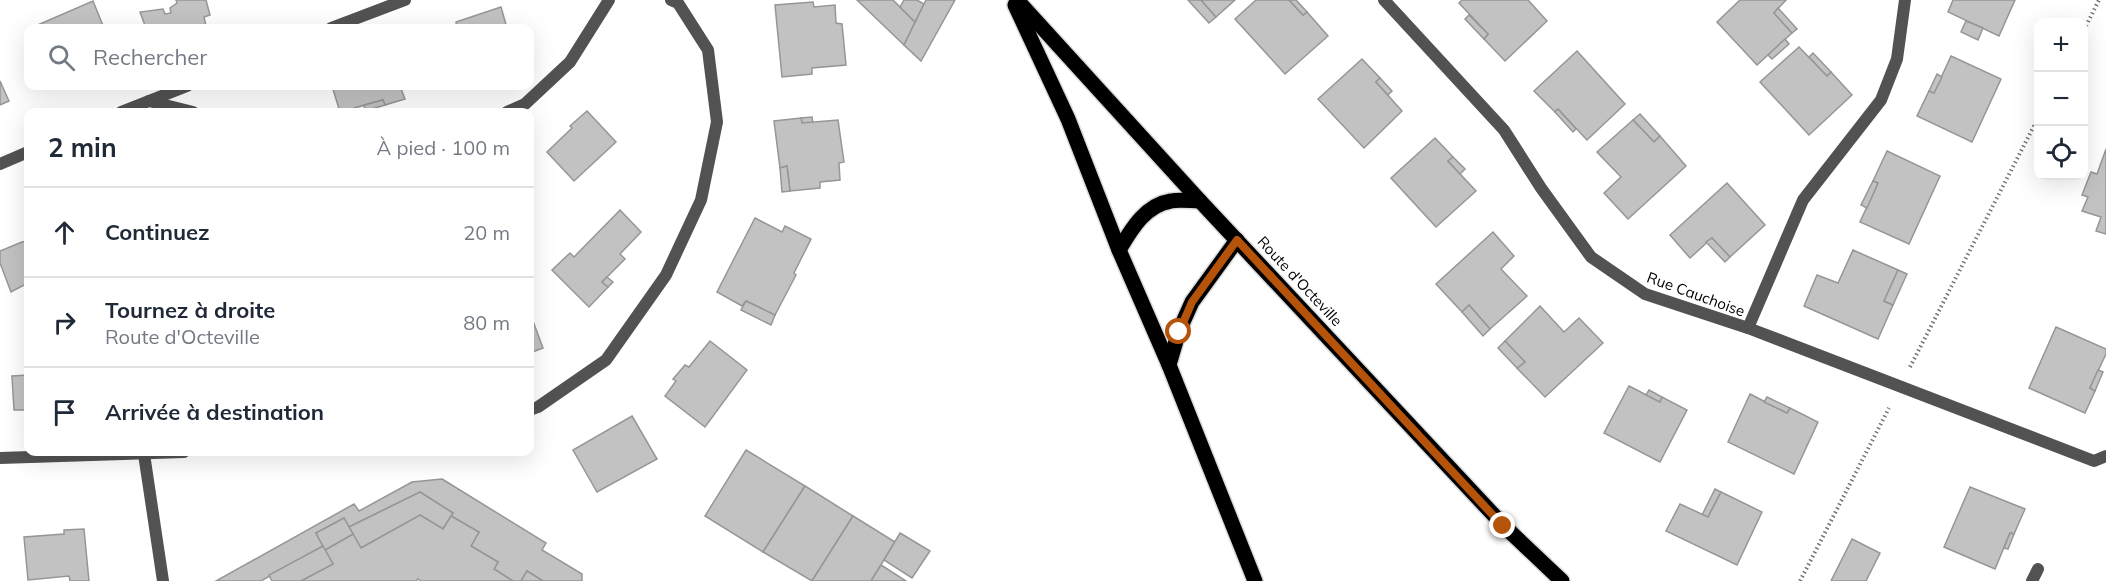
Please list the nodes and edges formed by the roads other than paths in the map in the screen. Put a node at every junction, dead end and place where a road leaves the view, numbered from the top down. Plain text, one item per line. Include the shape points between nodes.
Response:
1 (405, 0) edge
2 (609, 0) edge
3 (671, 0) edge
4 (1014, 0) edge
5 (1384, 0) edge
6 (1905, 0) edge
7 (342, 24) edge
8 (177, 90) edge
9 (149, 101) junction
10 (131, 108) edge
11 (177, 108) edge
12 (516, 108) edge
13 (24, 154) edge
14 (0, 164) edge
15 (1200, 201) junction
16 (1237, 240) junction
17 (1119, 250) junction
18 (1748, 328) junction
19 (1169, 365) junction
20 (534, 408) edge
21 (72, 456) edge
22 (144, 456) edge
23 (2106, 456) edge
24 (0, 458) edge
25 (2038, 569) dead end
26 (163, 581) edge
27 (1255, 581) edge
28 (1562, 581) edge
29 (2032, 581) edge

1 - 7 street
2 - 12 street via 570,62
3 - 20 street via 678,3 708,50 717,122 701,200 666,275 606,360
4 - 15 main road, Route d'Octeville
4 - 17 main road, Route d'Octeville via 1068,119
5 - 18 street, Rue Cauchoise via 1504,130 1591,257 1645,294
6 - 18 street via 1897,59 1881,100 1803,200
8 - 9 street
9 - 10 street
9 - 11 street
13 - 14 street
15 - 16 main road, Route d'Octeville
15 - 17 main road via 1170,201 1152,209 1133,226
16 - 19 main road via 1192,302
16 - 28 main road, Route d'Octeville via 1503,526
17 - 19 main road, Route d'Octeville
18 - 23 street, Rue Cauchoise via 2094,461
19 - 27 main road, Route d'Octeville
21 - 24 street
22 - 26 street
25 - 29 street

